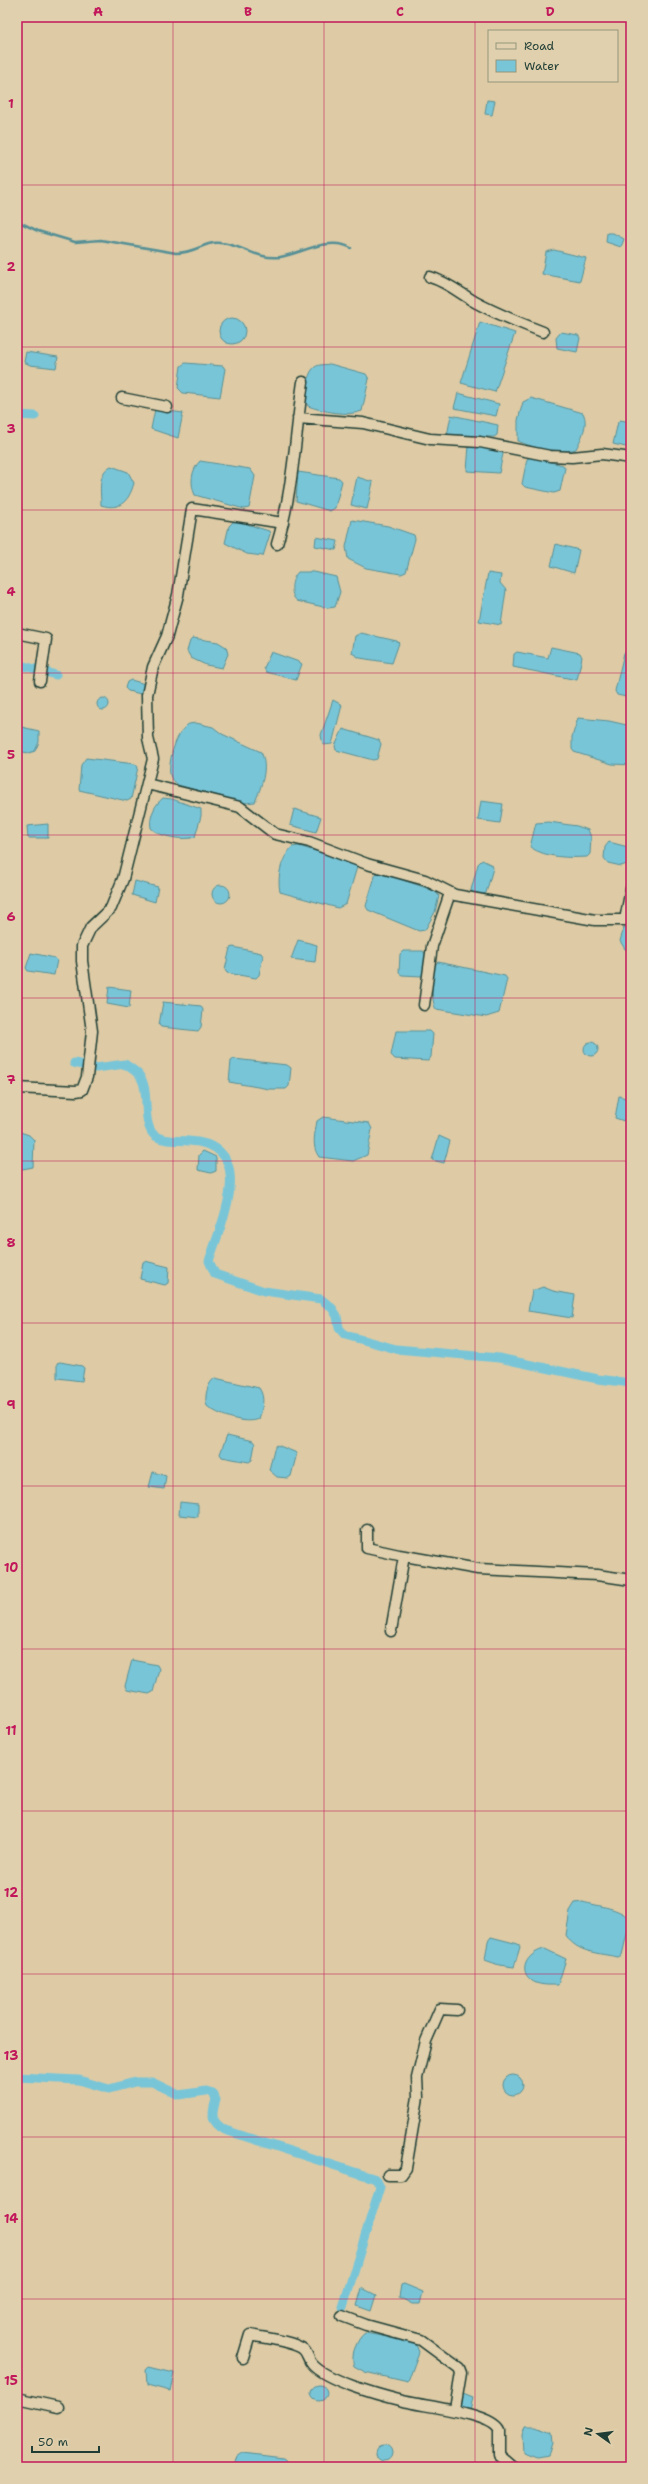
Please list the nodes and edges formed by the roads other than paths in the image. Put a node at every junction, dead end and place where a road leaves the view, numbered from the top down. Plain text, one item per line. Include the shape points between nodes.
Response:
1 (430, 277) dead end
2 (543, 332) dead end
3 (303, 382) dead end
4 (122, 398) dead end
5 (167, 407) dead end
6 (298, 418) junction
7 (631, 458) edge
8 (283, 523) junction
9 (277, 544) dead end
10 (17, 633) edge
11 (40, 680) dead end
12 (147, 784) junction
13 (631, 889) edge
14 (450, 893) junction
15 (628, 920) edge
16 (424, 1005) dead end
17 (17, 1088) edge
18 (367, 1530) dead end
19 (404, 1556) junction
20 (631, 1580) edge
21 (391, 1631) dead end
22 (457, 2010) dead end
23 (388, 2175) dead end
24 (342, 2316) dead end
25 (243, 2358) dead end
26 (17, 2398) edge
27 (58, 2407) dead end
28 (455, 2409) junction
29 (513, 2467) edge

1 - 2 street via 445,282 476,302
3 - 6 street
4 - 5 street
6 - 7 street via 363,423 430,439 494,444 550,456 602,454
6 - 8 street via 291,488
8 - 9 street
8 - 12 street via 192,509 178,595 167,636 153,667 146,695 148,738 153,759
10 - 11 street via 46,639
12 - 14 street via 240,807 275,834 309,842 367,864 425,880
12 - 17 street via 116,897 111,908 91,927 82,946 91,1016 90,1056 82,1090
13 - 15 street
14 - 15 street via 580,918
14 - 16 street via 432,946
18 - 19 street via 367,1548
19 - 20 street via 478,1569 597,1575
19 - 21 street
22 - 23 street via 444,2008 437,2012 417,2078 418,2097 406,2168 401,2175
24 - 28 street via 421,2340 459,2368 461,2373
25 - 28 street via 250,2335 292,2344 302,2348 320,2371 366,2391 410,2403
26 - 27 street
28 - 29 street via 497,2427 500,2434 499,2455

